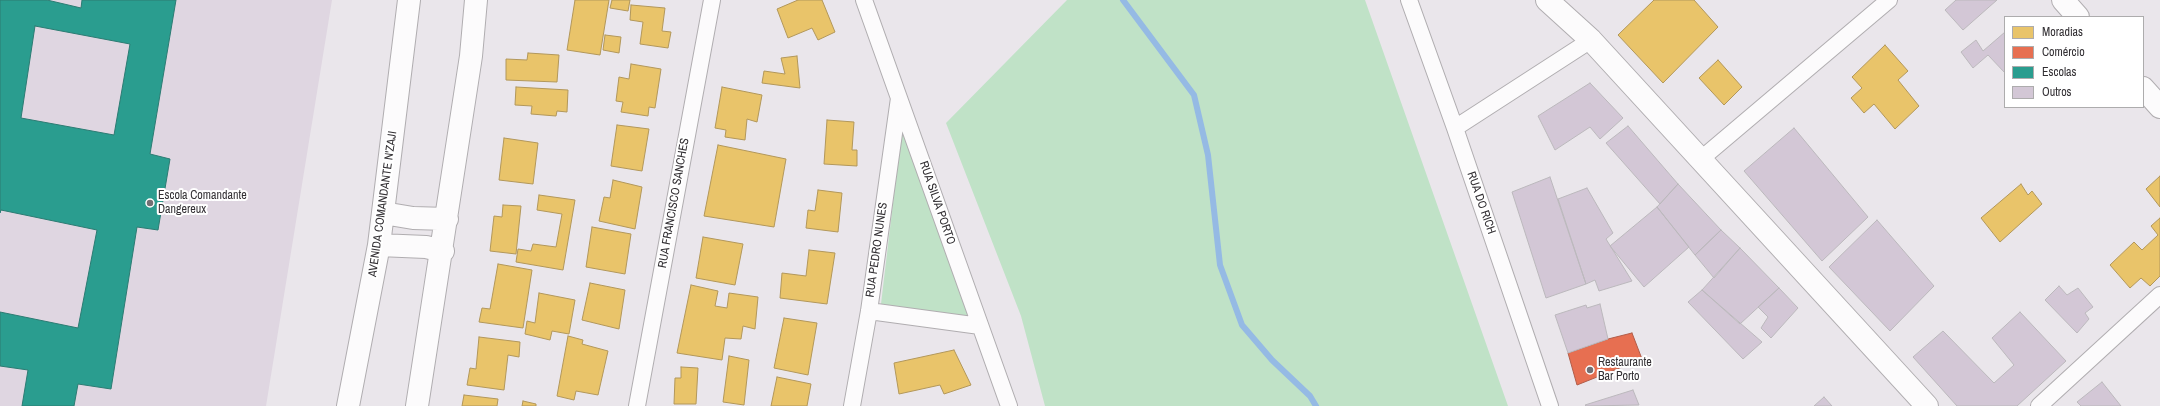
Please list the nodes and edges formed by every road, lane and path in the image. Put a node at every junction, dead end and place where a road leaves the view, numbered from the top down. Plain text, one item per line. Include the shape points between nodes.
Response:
1 (409, 0) edge
2 (476, 0) edge
3 (712, 0) edge
4 (864, 0) edge
5 (1409, 0) edge
6 (1546, 0) edge
7 (1889, 0) edge
8 (2063, 0) edge
9 (2077, 16) edge
10 (1591, 40) junction
11 (2144, 89) edge
12 (899, 94) junction
13 (2160, 107) edge
14 (1455, 128) junction
15 (1701, 159) junction
16 (383, 213) junction
17 (447, 219) junction
18 (379, 245) junction
19 (443, 251) junction
20 (2160, 295) edge
21 (869, 311) junction
22 (980, 326) junction
23 (348, 406) edge
24 (417, 406) edge
25 (637, 406) edge
26 (852, 406) edge
27 (1009, 406) edge
28 (1550, 406) edge
29 (1927, 406) edge
30 (2039, 406) edge

1 - 16 street, AVENIDA COMANDANTE N'ZAJI
2 - 17 street via 471,56
3 - 25 street, RUA FRANCISCO SANCHES
4 - 12 street, RUA SILVA PORTO
5 - 14 street, RUA DO RICH
6 - 10 street
7 - 15 street
8 - 9 street
10 - 14 street
10 - 15 street
11 - 13 street
12 - 21 street, RUA PEDRO NUNES
12 - 22 street, RUA SILVA PORTO
14 - 28 street, RUA DO RICH
15 - 29 street
16 - 17 street via 413,218
16 - 18 street, AVENIDA COMANDANTE N'ZAJI
17 - 19 street
18 - 19 street
18 - 23 street, AVENIDA COMANDANTE N'ZAJI
19 - 24 street
20 - 30 street
21 - 22 street
21 - 26 street, RUA PEDRO NUNES
22 - 27 street, RUA SILVA PORTO

